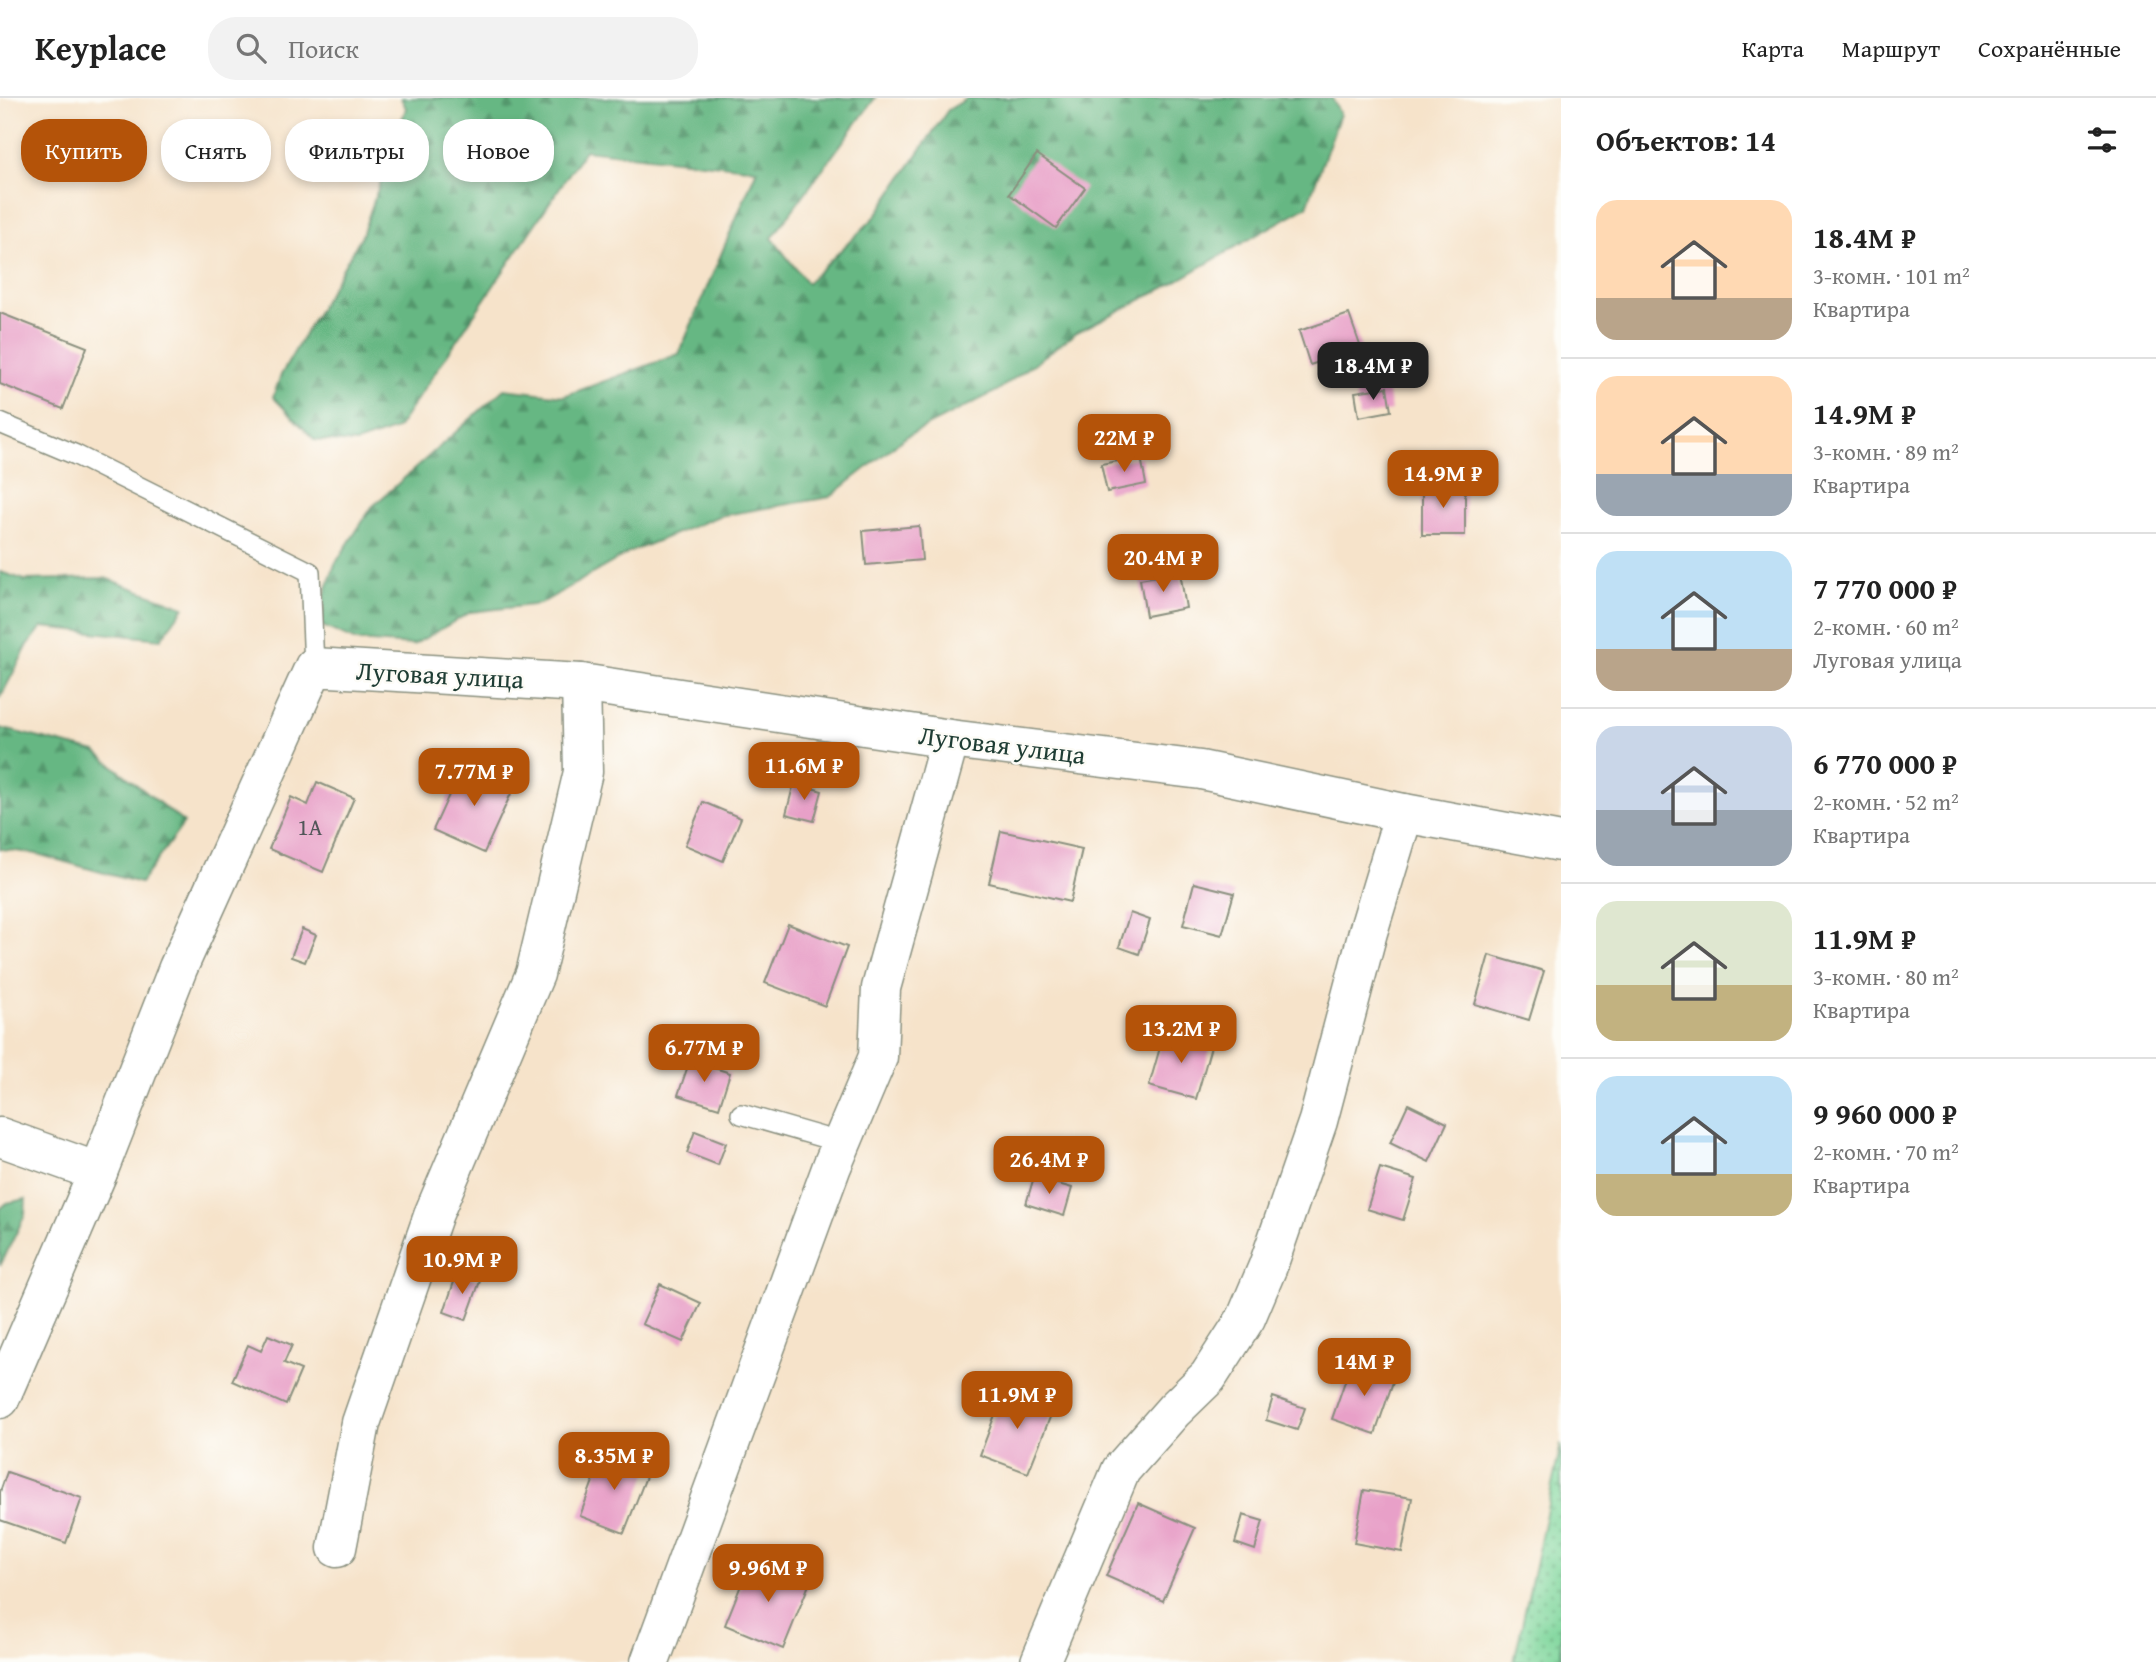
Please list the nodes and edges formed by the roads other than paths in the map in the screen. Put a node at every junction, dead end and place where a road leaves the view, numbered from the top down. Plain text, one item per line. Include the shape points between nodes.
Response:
1 (0, 423) edge
2 (314, 667) junction
3 (581, 683) junction
4 (950, 739) junction
5 (1404, 813) junction
6 (1561, 842) edge
7 (741, 1114) dead end
8 (0, 1137) edge
9 (842, 1143) junction
10 (98, 1172) junction
11 (0, 1399) edge
12 (337, 1548) dead end
13 (650, 1662) edge
14 (1040, 1662) edge

1 - 2 lane via 76,455 310,572
2 - 3 street, Луговая улица
2 - 10 street via 178,968
3 - 4 street, Луговая улица
3 - 12 street via 583,772 535,974 434,1213 361,1423
4 - 5 street, Луговая улица via 1200,769
4 - 9 street via 881,988 878,1057
5 - 6 street, Луговая улица
5 - 14 street via 1318,1121 1246,1318 1208,1377 1121,1470
7 - 9 lane
8 - 10 street
9 - 13 street
10 - 11 street

